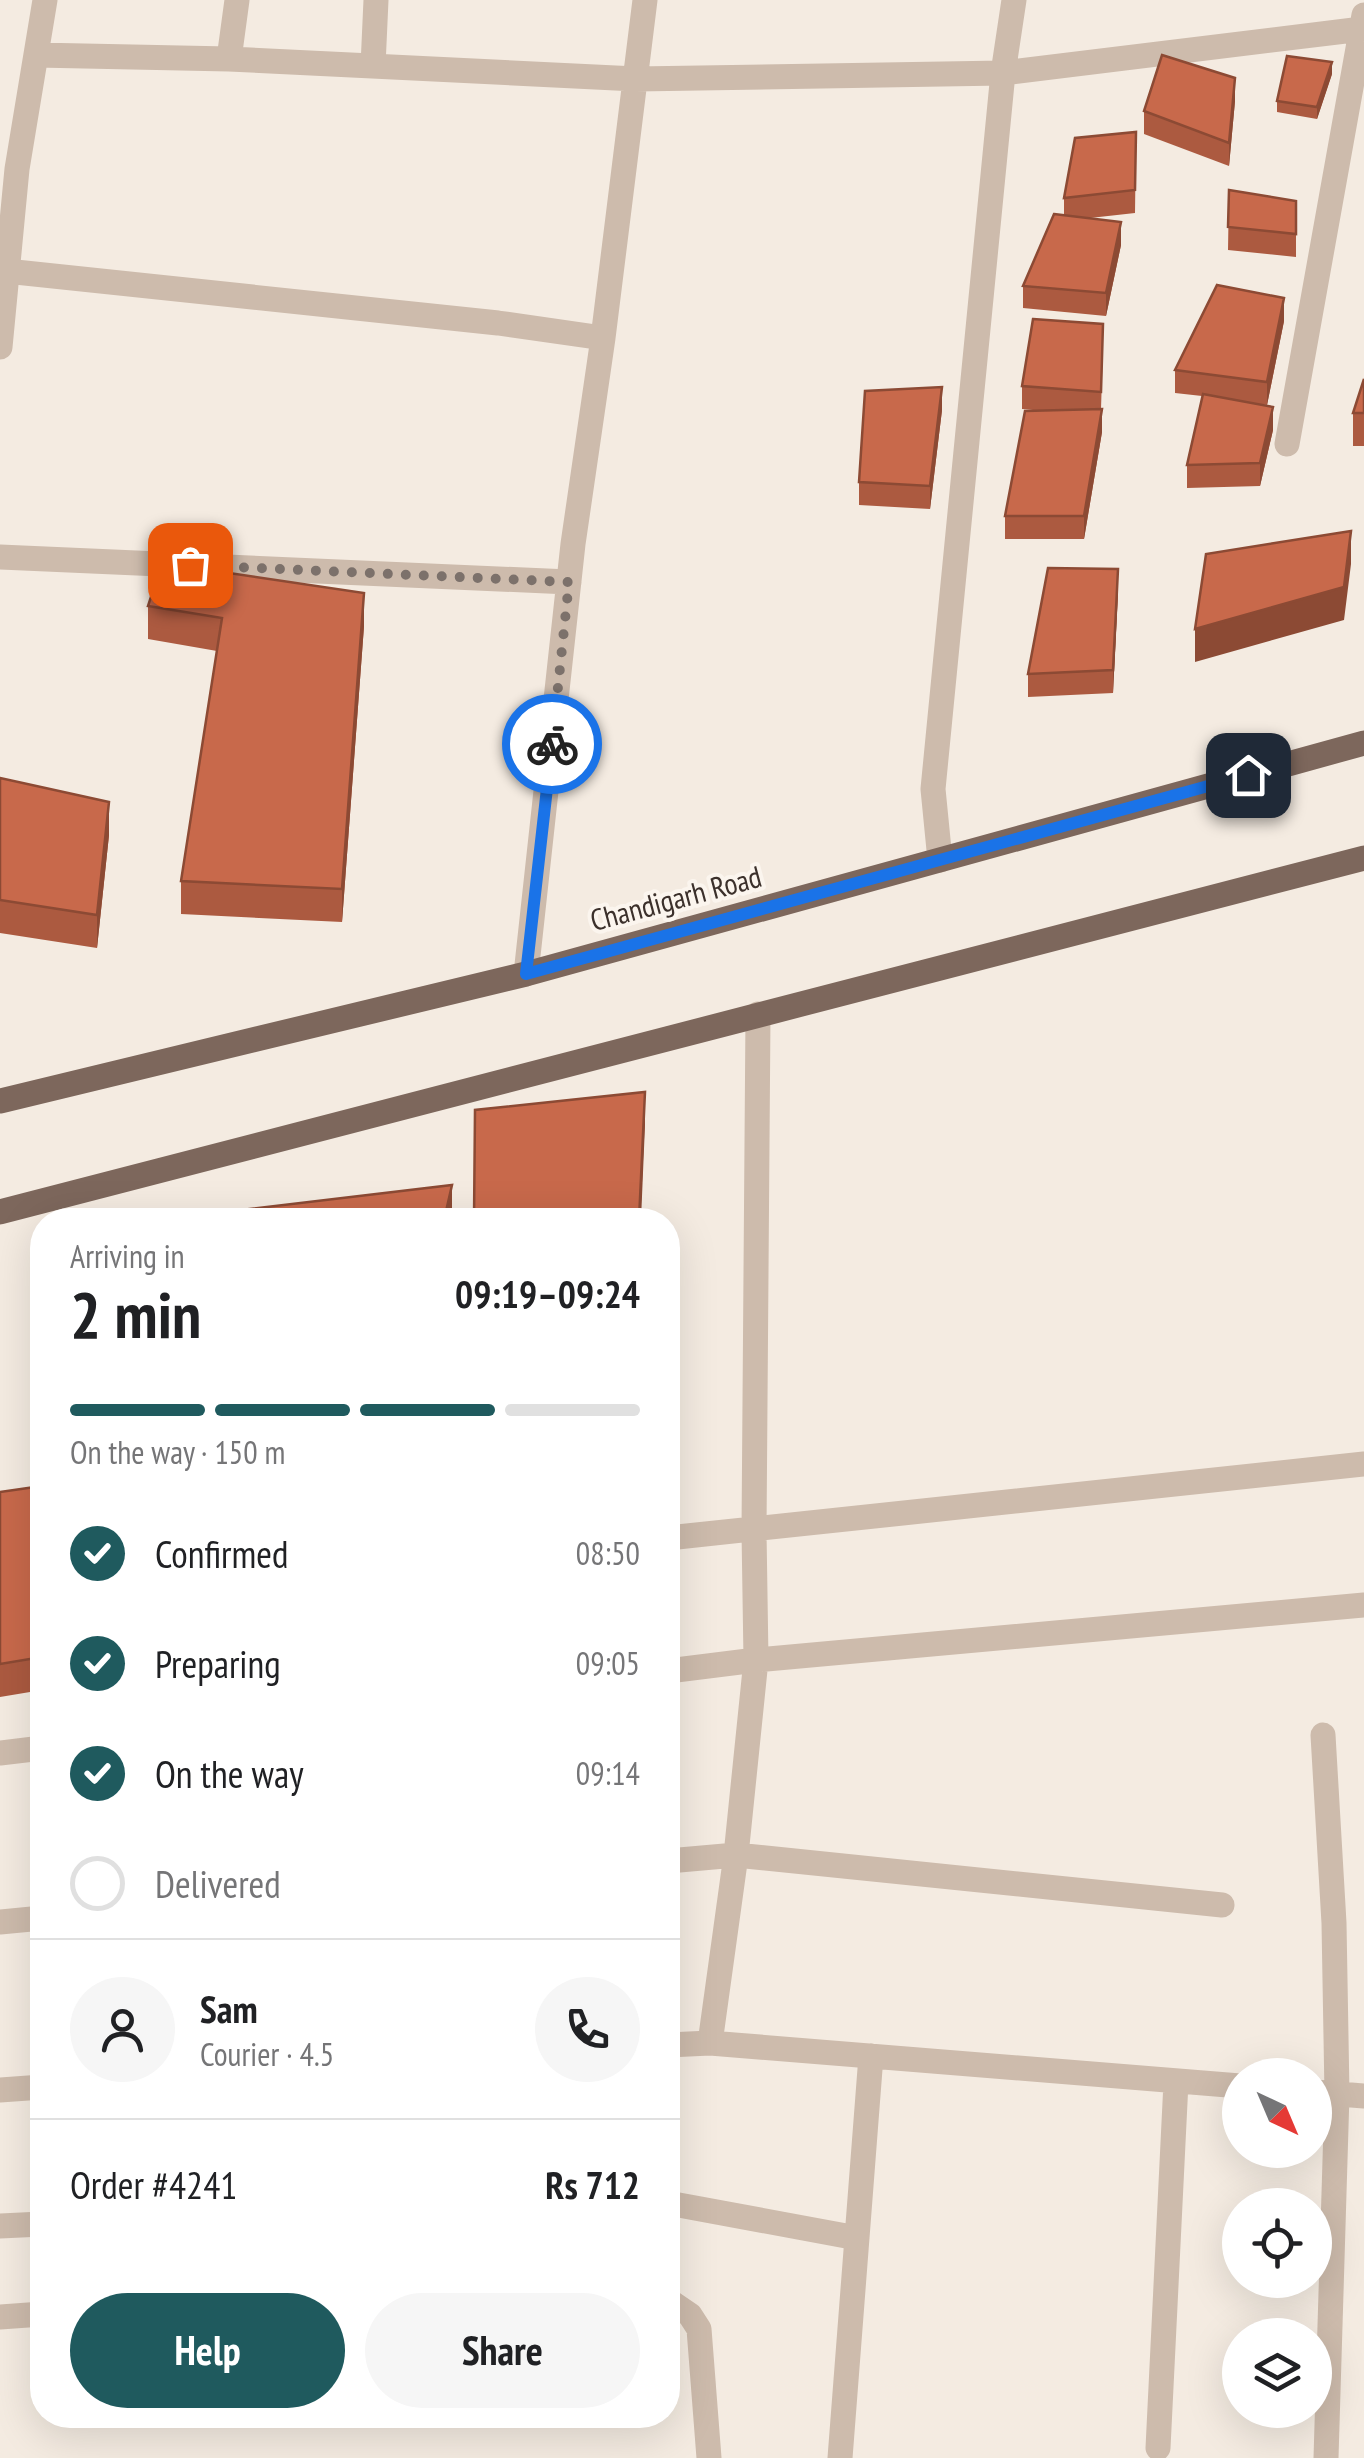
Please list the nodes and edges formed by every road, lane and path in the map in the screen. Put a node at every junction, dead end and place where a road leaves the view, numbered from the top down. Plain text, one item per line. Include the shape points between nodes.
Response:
1 (45, 0) edge
2 (237, 0) edge
3 (376, 0) edge
4 (645, 0) edge
5 (1014, 0) edge
6 (1363, 22) edge
7 (36, 55) junction
8 (229, 59) junction
9 (373, 66) junction
10 (1003, 73) junction
11 (636, 78) junction
12 (8, 168) edge
13 (6, 272) junction
14 (603, 338) junction
15 (0, 347) edge
16 (1287, 444) dead end
17 (0, 557) edge
18 (569, 582) junction
19 (1364, 744) edge
20 (1364, 858) edge
21 (940, 860) junction
22 (526, 974) junction
23 (758, 1014) junction
24 (0, 1101) edge
25 (0, 1212) edge
26 (1364, 1464) edge
27 (754, 1531) junction
28 (680, 1537) edge
29 (1364, 1604) edge
30 (756, 1660) junction
31 (680, 1670) edge
32 (1323, 1735) dead end
33 (30, 1749) edge
34 (0, 1753) edge
35 (736, 1855) junction
36 (680, 1860) edge
37 (1222, 1905) dead end
38 (30, 1919) edge
39 (0, 1922) edge
40 (710, 2042) junction
41 (680, 2045) edge
42 (871, 2056) junction
43 (1328, 2058) edge
44 (1176, 2082) junction
45 (1222, 2085) edge
46 (30, 2089) edge
47 (0, 2090) edge
48 (1332, 2093) edge
49 (1364, 2096) edge
50 (1326, 2168) edge
51 (680, 2205) edge
52 (30, 2225) edge
53 (0, 2226) edge
54 (857, 2238) junction
55 (680, 2308) edge
56 (30, 2315) edge
57 (0, 2316) edge
58 (1158, 2448) dead end
59 (708, 2458) edge
60 (840, 2458) edge
61 (1326, 2458) edge

1 - 7 street
2 - 8 street
3 - 9 street
4 - 11 street
5 - 10 street
6 - 10 street
6 - 16 street
7 - 8 street
7 - 12 street
8 - 9 street
9 - 11 street
10 - 11 street
10 - 21 street via 934,789
11 - 14 street
12 - 13 street
13 - 14 street
13 - 15 street
14 - 18 street
17 - 18 street
18 - 22 street
19 - 21 main road, Chandigarh Road
20 - 23 main road
21 - 22 main road, Chandigarh Road
22 - 24 main road, Chandigarh Road
23 - 25 main road
23 - 27 street
26 - 27 street
27 - 28 street
27 - 30 street
29 - 30 street
30 - 31 street
30 - 35 street
32 - 43 street via 1334,1922
33 - 34 street
35 - 36 street
35 - 37 street
35 - 40 street
38 - 39 street
40 - 41 street
40 - 42 street
42 - 44 street
42 - 54 street
44 - 45 street
44 - 58 street
46 - 47 street
48 - 49 street
50 - 61 street
51 - 54 street
52 - 53 street
54 - 60 street
55 - 59 street via 699,2329
56 - 57 street

